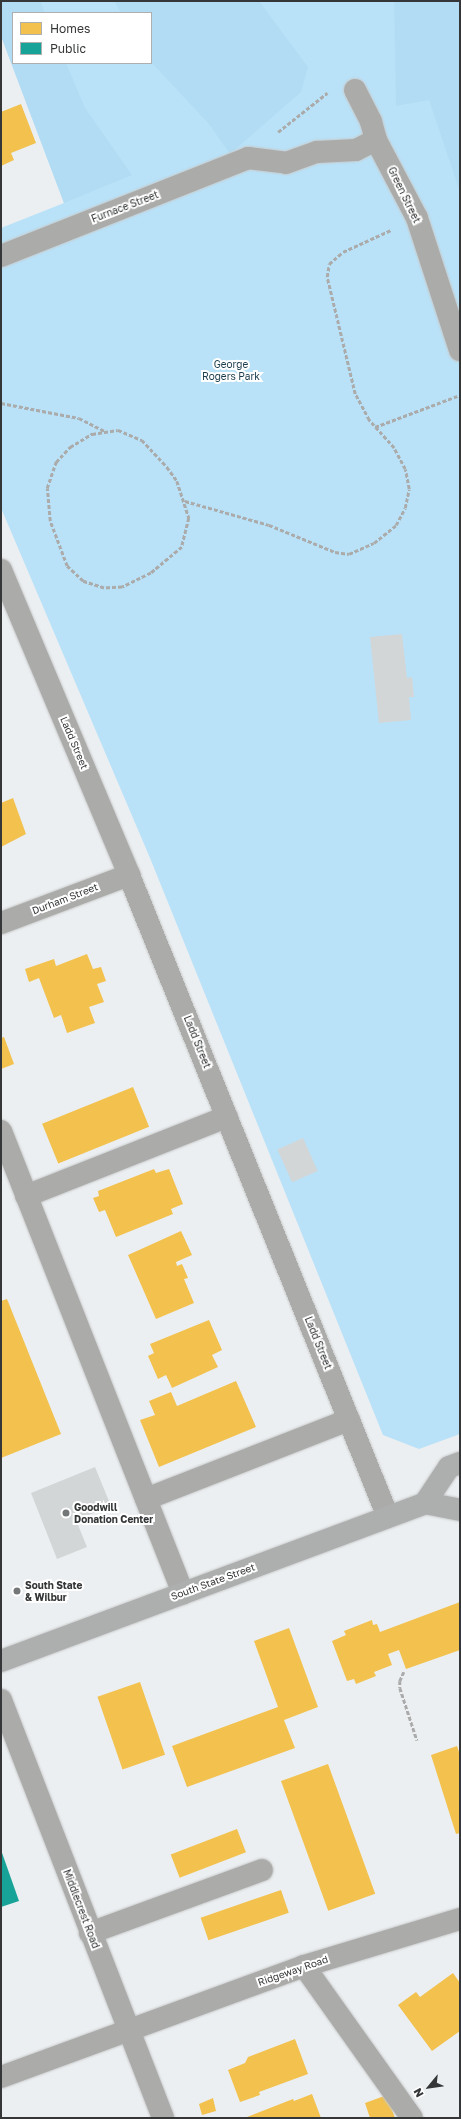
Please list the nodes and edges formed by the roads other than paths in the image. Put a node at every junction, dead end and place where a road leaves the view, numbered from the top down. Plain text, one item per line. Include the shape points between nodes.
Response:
1 (355, 90) road end
2 (376, 140) junction
3 (1, 256) edge
4 (460, 350) edge
5 (1, 570) edge
6 (129, 875) junction
7 (1, 923) edge
8 (227, 1117) junction
9 (1, 1131) edge
10 (26, 1196) junction
11 (349, 1420) junction
12 (460, 1463) edge
13 (146, 1498) junction
14 (425, 1503) junction
15 (460, 1510) edge
16 (388, 1517) junction
17 (183, 1593) junction
18 (1, 1661) edge
19 (1, 1700) edge
20 (262, 1870) dead end
21 (460, 1919) edge
22 (90, 1933) junction
23 (304, 1966) junction
24 (128, 2031) junction
25 (1, 2078) edge
26 (163, 2118) edge
27 (412, 2118) edge

1 - 2 street, Green Street via 371,122
2 - 3 street, Furnace Street via 356,150 317,152 286,162 248,158
2 - 4 street, Green Street via 417,218
5 - 6 street, Ladd Street
6 - 7 street, Durham Street
6 - 8 street, Ladd Street
8 - 10 street
8 - 11 street, Ladd Street
9 - 10 street
10 - 13 street
11 - 13 street
11 - 16 street, Ladd Street
12 - 14 main road via 450,1467
13 - 17 street
14 - 15 main road
14 - 16 main road, South State Street
16 - 17 main road, South State Street
17 - 18 main road, South State Street
19 - 22 street, Middlecrest Road
20 - 22 street
21 - 23 street, Ridgeway Road
22 - 24 street, Middlecrest Road
23 - 24 street, Ridgeway Road
23 - 27 street
24 - 25 street, Ridgeway Road
24 - 26 street, Middlecrest Road

